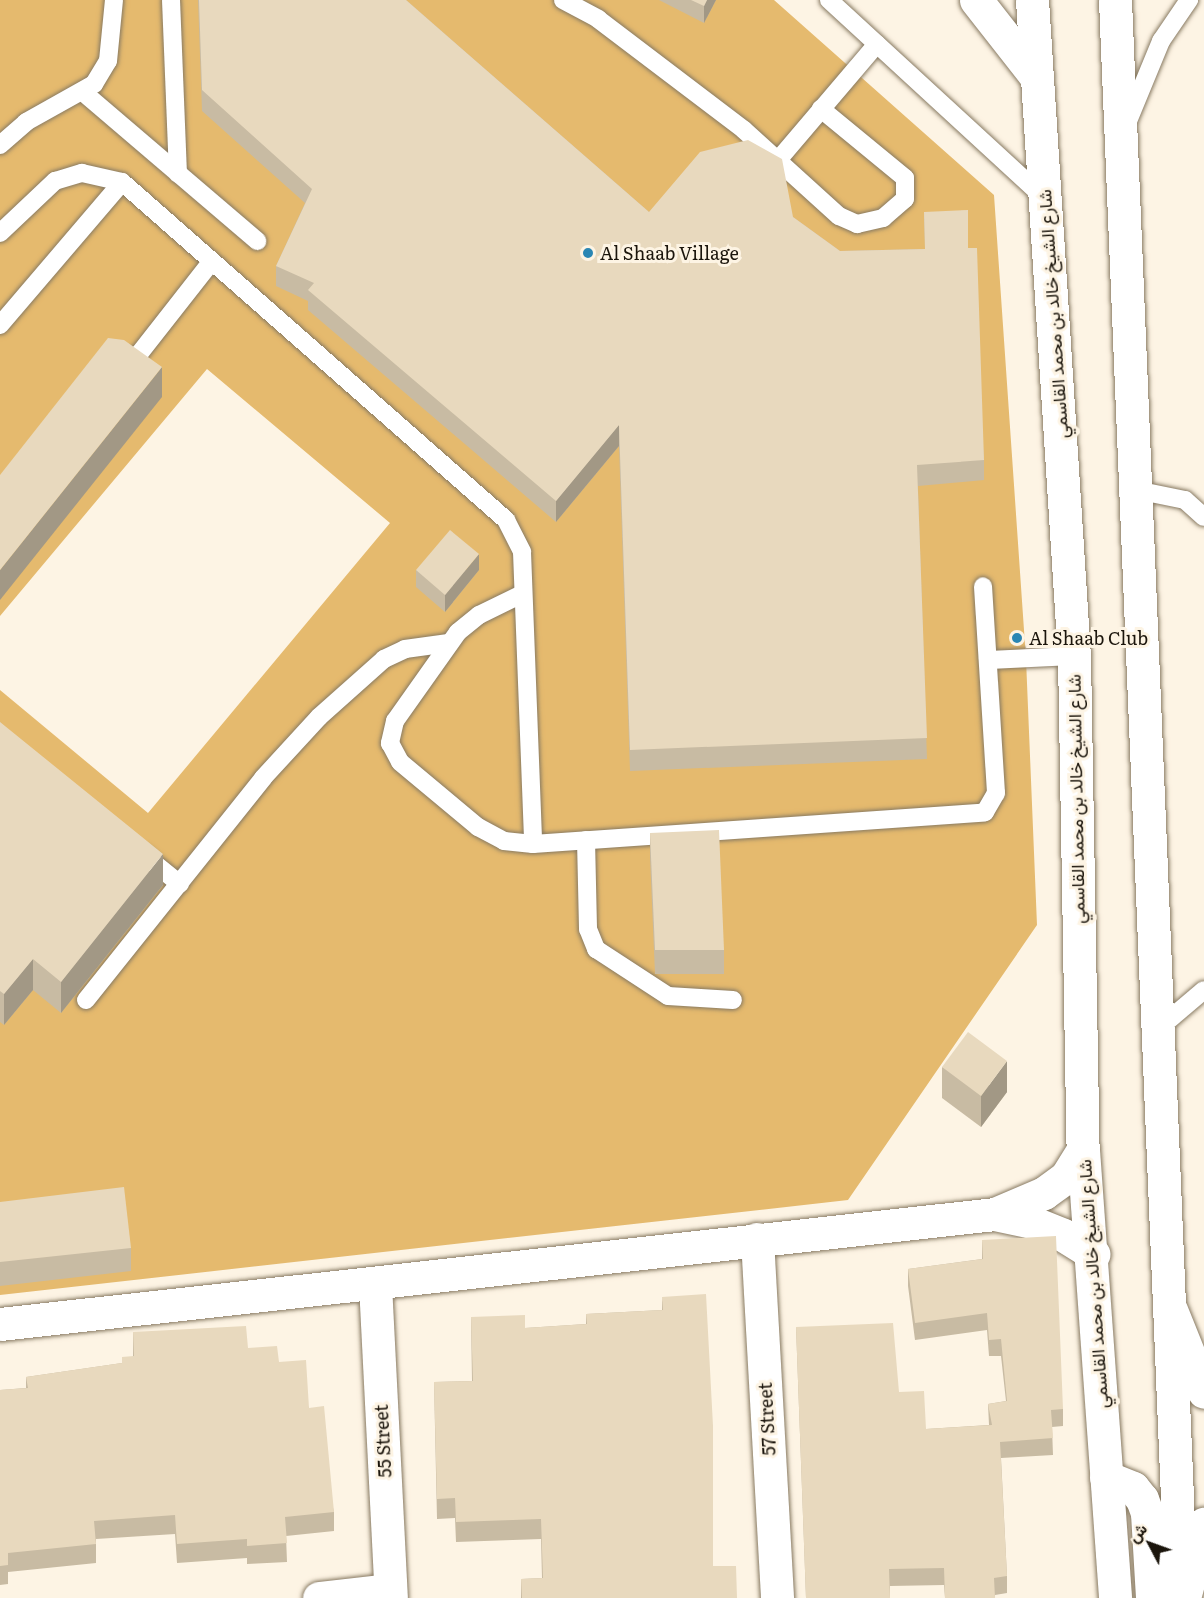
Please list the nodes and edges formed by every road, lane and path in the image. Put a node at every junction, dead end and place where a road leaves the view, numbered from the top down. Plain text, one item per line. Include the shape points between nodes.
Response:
1 (114, 0) edge
2 (171, 0) edge
3 (563, 0) edge
4 (829, 0) edge
5 (976, 0) edge
6 (1032, 0) edge
7 (1115, 0) edge
8 (1124, 0) edge
9 (1189, 0) edge
10 (1116, 32) junction
11 (877, 44) junction
12 (1034, 74) junction
13 (84, 93) junction
14 (821, 109) junction
15 (0, 145) edge
16 (779, 159) junction
17 (1120, 164) junction
18 (178, 174) junction
19 (122, 182) junction
20 (1047, 200) junction
21 (0, 232) edge
22 (256, 242) dead end
23 (212, 261) junction
24 (0, 325) edge
25 (101, 359) edge
26 (1136, 490) junction
27 (1203, 514) edge
28 (983, 586) dead end
29 (522, 594) junction
30 (449, 643) junction
31 (1074, 656) junction
32 (988, 660) junction
33 (126, 840) edge
34 (586, 840) junction
35 (533, 844) junction
36 (180, 884) junction
37 (1204, 990) edge
38 (86, 1000) dead end
39 (734, 1000) dead end
40 (1158, 1029) junction
41 (1083, 1150) junction
42 (995, 1214) junction
43 (758, 1239) junction
44 (1093, 1254) junction
45 (375, 1284) junction
46 (1168, 1300) junction
47 (0, 1324) edge
48 (1204, 1392) edge
49 (1106, 1478) junction
50 (1204, 1524) edge
51 (391, 1594) edge
52 (319, 1598) edge
53 (777, 1598) edge
54 (1115, 1598) edge
55 (1152, 1598) edge
56 (1182, 1598) edge

1 - 13 lane via 108,61
2 - 18 lane
3 - 16 lane via 625,39
4 - 11 lane
5 - 12 main road
6 - 12 main road, شارع الشيخ خالد بن محمد القاسمي
7 - 10 main road
8 - 10 main road
9 - 17 lane via 1161,41 1142,80
10 - 17 main road
11 - 14 lane
11 - 20 lane
12 - 20 main road, شارع الشيخ خالد بن محمد القاسمي
13 - 15 lane via 44,111
13 - 18 lane
14 - 16 lane
14 - 16 lane via 900,172 907,185 905,199 875,222 847,221
17 - 26 main road
18 - 22 lane
19 - 21 lane via 96,174 62,178 44,188
19 - 23 lane
19 - 24 lane
20 - 31 main road, شارع الشيخ خالد بن محمد القاسمي
23 - 25 lane via 135,357 125,359 110,354
23 - 29 lane via 506,520 522,552
26 - 27 lane via 1176,496
26 - 40 main road
28 - 32 lane
29 - 30 lane via 479,615
29 - 35 lane
30 - 35 lane via 395,722 390,742 393,753 478,827 504,841
30 - 36 lane via 405,649 366,672 284,755
31 - 32 lane
31 - 41 main road, شارع الشيخ خالد بن محمد القاسمي
32 - 34 lane via 996,793 985,812
33 - 36 lane
34 - 35 lane
34 - 39 lane via 588,929 596,949 668,996
36 - 38 lane
37 - 40 lane
40 - 46 main road
41 - 42 main road via 1066,1177 1044,1193
41 - 44 main road, شارع الشيخ خالد بن محمد القاسمي
42 - 43 main road
42 - 44 main road via 1041,1226
43 - 45 main road
43 - 53 main road, 57 Street
44 - 49 main road, شارع الشيخ خالد بن محمد القاسمي
45 - 47 main road
45 - 51 main road, 55 Street
46 - 48 main road
46 - 56 main road
49 - 54 main road, شارع الشيخ خالد بن محمد القاسمي
49 - 55 main road via 1133,1488 1142,1499 1147,1513
50 - 56 main road
51 - 52 main road

